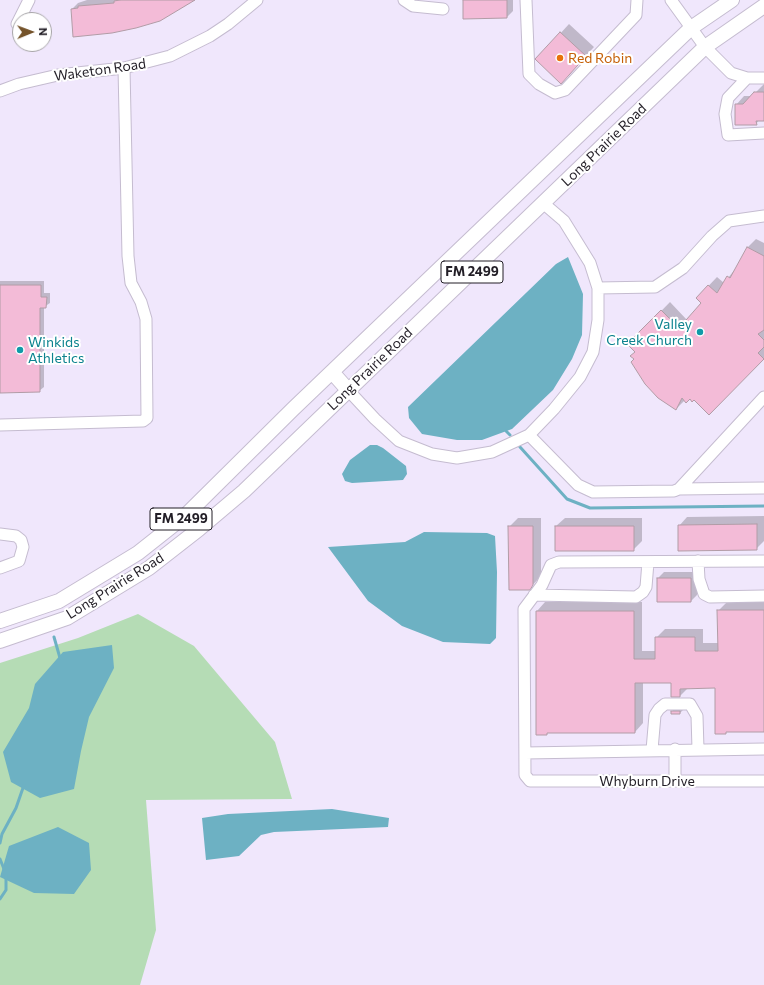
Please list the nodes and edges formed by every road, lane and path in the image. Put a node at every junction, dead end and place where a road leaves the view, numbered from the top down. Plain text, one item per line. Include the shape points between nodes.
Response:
1 (29, 0) edge
2 (257, 0) edge
3 (404, 0) edge
4 (526, 0) edge
5 (637, 0) edge
6 (671, 0) edge
7 (732, 0) edge
8 (764, 6) edge
9 (443, 9) dead end
10 (23, 12) edge
11 (691, 28) junction
12 (705, 47) junction
13 (124, 68) junction
14 (746, 78) junction
15 (764, 78) edge
16 (0, 91) edge
17 (764, 133) edge
18 (543, 203) junction
19 (764, 216) edge
20 (598, 288) junction
21 (332, 372) junction
22 (348, 390) junction
23 (764, 397) edge
24 (0, 425) edge
25 (529, 435) junction
26 (764, 488) edge
27 (679, 489) junction
28 (0, 534) edge
29 (764, 561) edge
30 (648, 562) junction
31 (698, 562) junction
32 (0, 568) edge
33 (534, 595) junction
34 (764, 596) edge
35 (0, 621) edge
36 (0, 641) edge
37 (675, 749) junction
38 (698, 749) junction
39 (764, 749) edge
40 (652, 750) junction
41 (525, 753) junction
42 (675, 781) junction
43 (764, 781) edge

1 - 10 street
2 - 13 street, Waketon Road via 228,24 188,48 151,63
3 - 9 street via 413,6
4 - 5 street via 529,74 539,84 555,93 565,90 632,20 636,15
6 - 11 street
7 - 11 main road, Long Prairie Road / FM 2499
8 - 12 main road, Long Prairie Road / FM 2499
11 - 12 street
11 - 21 main road, Long Prairie Road / FM 2499
12 - 14 street via 731,73
12 - 18 main road, Long Prairie Road / FM 2499
13 - 16 street, Waketon Road via 58,75
13 - 24 street via 128,256 130,282 141,302 146,319 147,418 143,421
14 - 15 street
14 - 17 street via 728,98 725,114 728,135
18 - 20 street via 564,221 590,263
18 - 22 main road, Long Prairie Road / FM 2499
19 - 20 street via 729,221 683,268 655,287
20 - 25 street via 598,320 593,352 580,377
21 - 22 main road
21 - 35 main road, Long Prairie Road / FM 2499 via 186,515 138,553 59,601
22 - 25 street via 399,441 432,454 457,458 492,452
22 - 36 main road, Long Prairie Road / FM 2499 via 244,491 149,568 67,618
23 - 27 street
25 - 27 street via 578,485 593,492 674,492
26 - 27 street
28 - 32 street via 16,536 21,540 23,547 20,561
29 - 31 street
30 - 31 street
30 - 33 street via 559,562 551,565 542,586
30 - 33 street via 646,588 636,597
31 - 34 street via 704,594 710,597
33 - 41 street via 524,609
37 - 38 street
37 - 40 street
37 - 42 street
38 - 39 street
38 - 40 street via 697,716 690,704 665,704 655,715
40 - 41 street
41 - 42 street, Whyburn Drive via 525,775 530,782
42 - 43 street, Whyburn Drive

